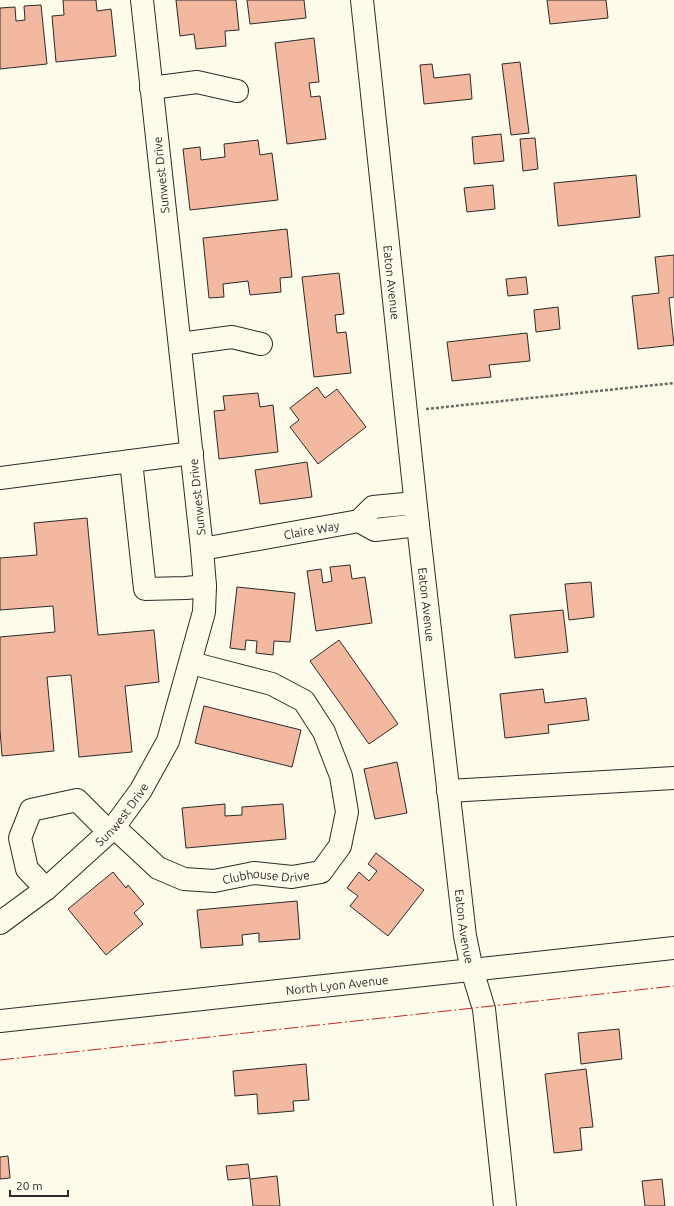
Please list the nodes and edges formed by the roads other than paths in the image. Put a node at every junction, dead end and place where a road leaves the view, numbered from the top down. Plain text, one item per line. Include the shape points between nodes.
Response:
1 (142, 0) edge
2 (362, 0) edge
3 (152, 88) junction
4 (237, 91) dead end
5 (180, 344) junction
6 (261, 344) dead end
7 (192, 453) junction
8 (131, 461) junction
9 (0, 478) edge
10 (415, 503) junction
11 (359, 521) junction
12 (418, 525) junction
13 (202, 549) junction
14 (205, 586) junction
15 (191, 662) junction
16 (674, 778) edge
17 (448, 791) junction
18 (111, 829) junction
19 (46, 889) junction
20 (0, 923) edge
21 (674, 948) edge
22 (472, 970) junction
23 (0, 1021) edge
24 (505, 1206) edge

1 - 3 street, Sunwest Drive
2 - 10 street, Eaton Avenue
3 - 4 street via 197,82
3 - 5 street, Sunwest Drive
5 - 6 street via 232,337
5 - 7 street, Sunwest Drive
7 - 8 street
7 - 13 street, Sunwest Drive
8 - 9 street
8 - 14 street via 145,589
10 - 11 street via 373,507
10 - 12 street, Eaton Avenue
11 - 12 street via 375,530
11 - 13 street, Claire Way
12 - 17 street, Eaton Avenue
13 - 14 street, Sunwest Drive
14 - 15 street, Sunwest Drive via 204,612
15 - 18 street, Sunwest Drive via 168,741 141,790
15 - 18 street, Clubhouse Drive via 272,684 304,701 324,732 341,776 347,812 340,846 321,872 292,877 254,873 214,881 199,880 184,878 158,868
16 - 17 street
17 - 22 street, Eaton Avenue via 465,936
18 - 19 street, Sunwest Drive
18 - 19 street, Clubhouse Drive via 77,800 31,810 20,838 27,869
19 - 20 street, Sunwest Drive
21 - 22 street, North Lyon Avenue
22 - 23 street, North Lyon Avenue
22 - 24 street, Eaton Avenue via 484,1009

